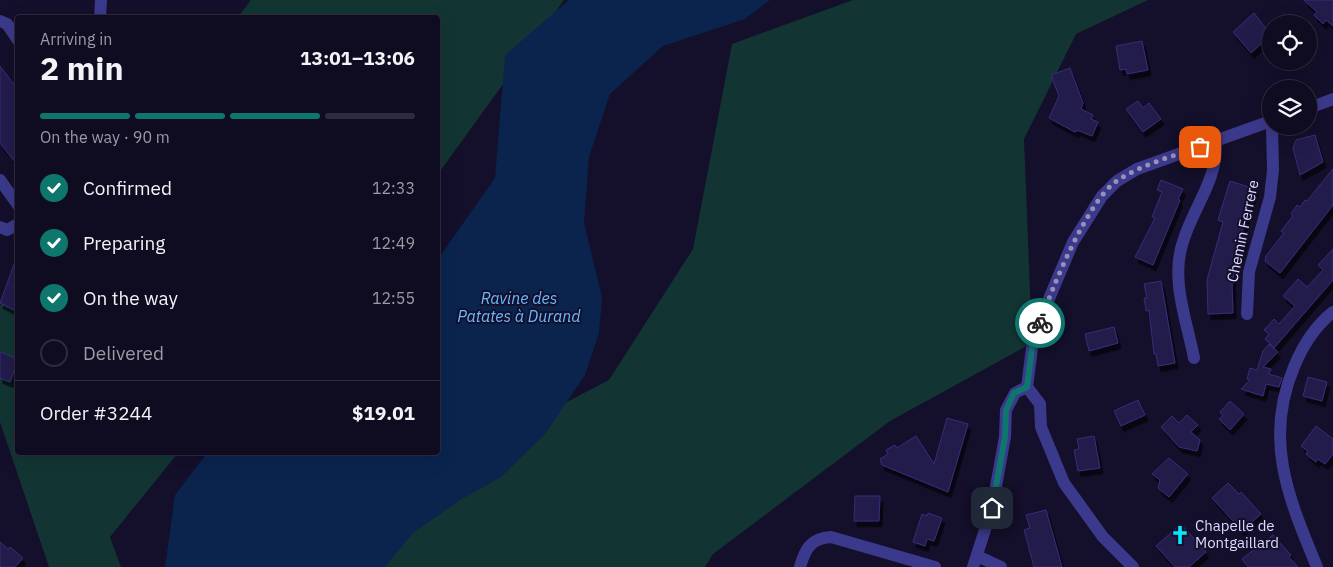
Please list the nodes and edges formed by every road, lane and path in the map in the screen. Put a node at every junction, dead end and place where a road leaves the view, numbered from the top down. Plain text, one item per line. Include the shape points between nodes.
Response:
1 (101, 0) edge
2 (100, 15) edge
3 (0, 21) edge
4 (15, 36) edge
5 (1333, 99) edge
6 (1317, 105) edge
7 (1262, 124) edge
8 (1272, 135) edge
9 (1216, 141) junction
10 (0, 180) edge
11 (15, 202) edge
12 (15, 226) edge
13 (0, 227) edge
14 (1333, 312) edge
15 (1247, 314) dead end
16 (1194, 358) dead end
17 (1027, 387) junction
18 (975, 561) edge
19 (800, 567) edge
20 (935, 567) edge
21 (1001, 567) edge
22 (1133, 567) edge
23 (1317, 567) edge

1 - 2 street
3 - 4 street via 7,24
5 - 6 street
7 - 9 street
8 - 15 street, Chemin Ferrere via 1270,197 1249,272
9 - 16 street via 1217,159 1212,177 1182,245 1178,265 1179,286
9 - 17 street via 1138,169 1116,181 1102,196 1073,242 1043,313 1032,348
10 - 11 street
12 - 13 street via 7,230
14 - 23 street via 1311,333 1300,351 1285,387 1278,426 1282,465 1296,517
17 - 18 street via 1014,393 1006,410 1005,437 992,508
17 - 22 street via 1040,404 1041,427 1064,483 1104,537
18 - 21 street
19 - 20 street via 813,541 830,537

